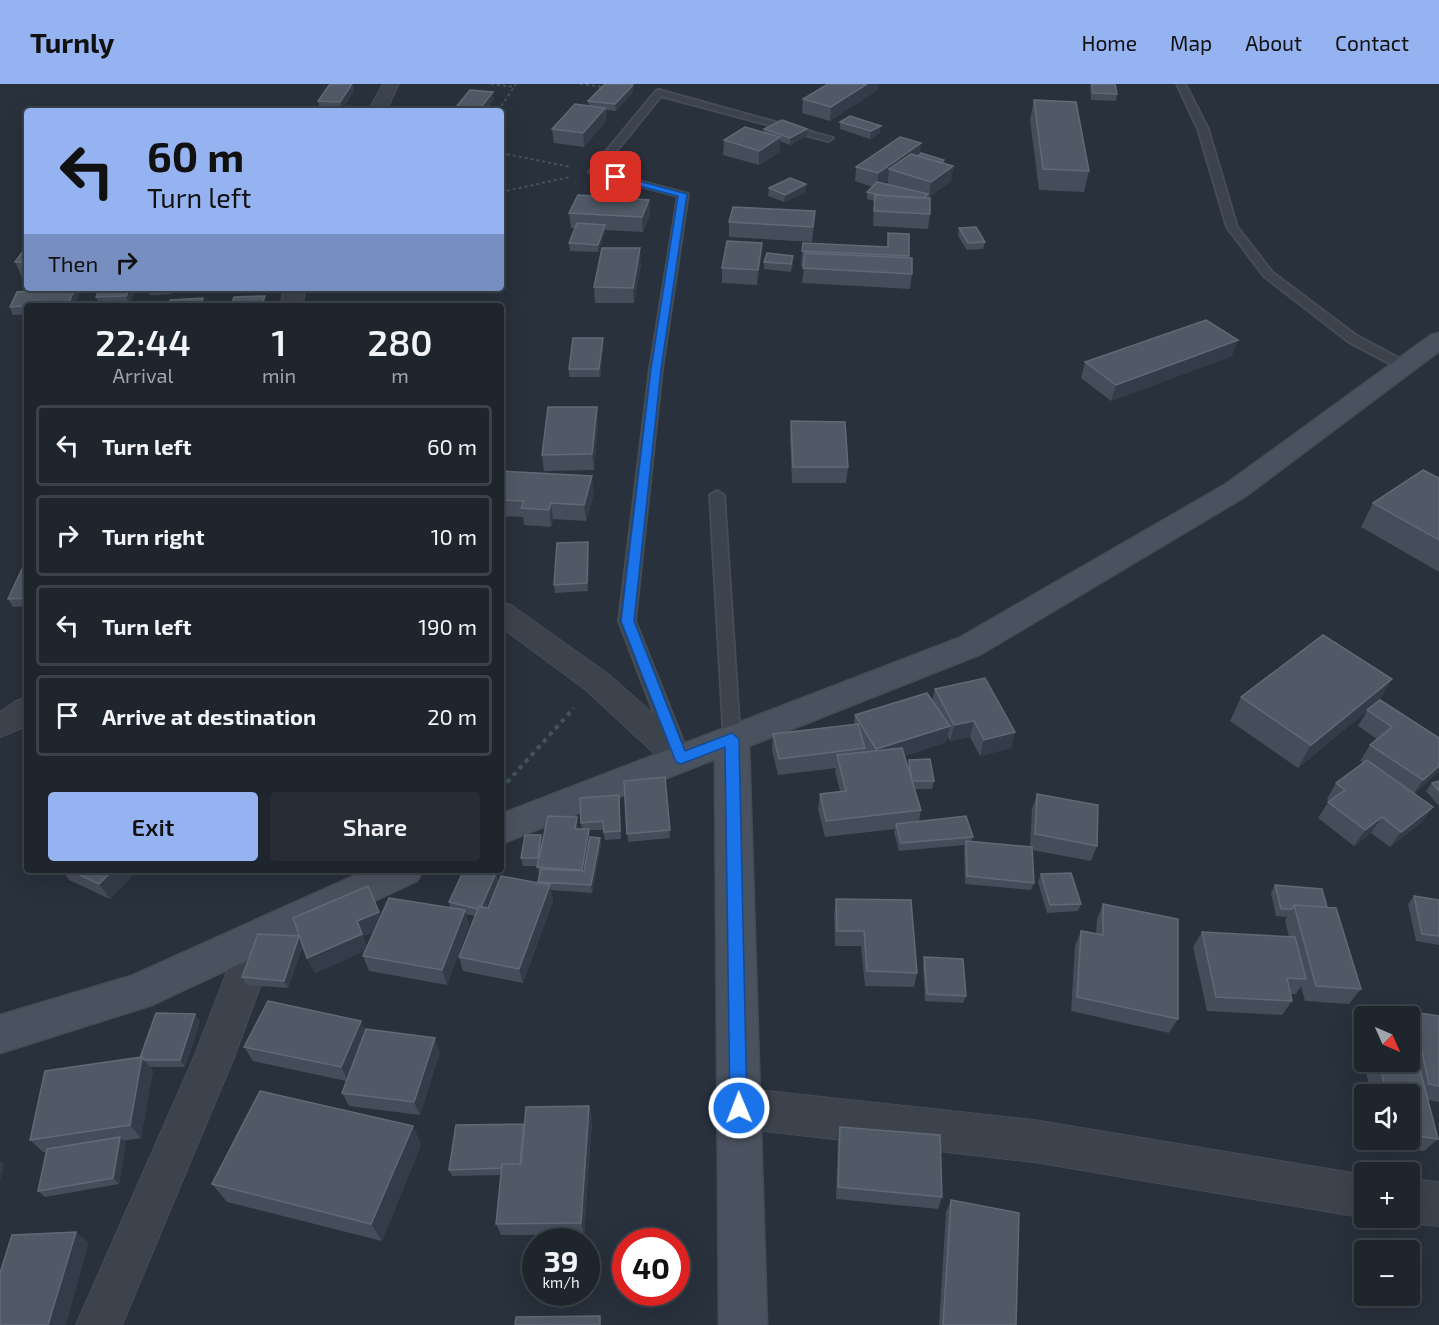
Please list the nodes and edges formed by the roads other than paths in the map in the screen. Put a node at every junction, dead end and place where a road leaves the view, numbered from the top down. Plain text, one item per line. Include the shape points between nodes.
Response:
1 (391, 84) edge
2 (1181, 84) edge
3 (378, 108) edge
4 (828, 138) dead end
5 (1439, 340) edge
6 (1404, 366) junction
7 (717, 495) dead end
8 (504, 614) edge
9 (24, 712) edge
10 (0, 725) edge
11 (732, 739) junction
12 (681, 758) junction
13 (504, 828) edge
14 (398, 873) edge
15 (259, 937) junction
16 (0, 1034) edge
17 (739, 1108) junction
18 (1354, 1195) edge
19 (1420, 1202) edge
20 (1439, 1204) edge
21 (99, 1325) edge
22 (743, 1325) edge

1 - 3 street
2 - 6 lane via 1203,129 1232,226 1268,274 1353,339
4 - 12 lane via 687,97 659,93 594,172 683,194 656,369 627,621
5 - 6 street
6 - 11 street via 1236,490 970,646
7 - 11 lane
8 - 12 street via 597,682
9 - 10 street
11 - 12 street
11 - 17 street
12 - 13 street
14 - 15 street
15 - 16 street via 138,992
15 - 21 street via 215,1055
17 - 18 street via 1034,1141
17 - 22 street
19 - 20 street

